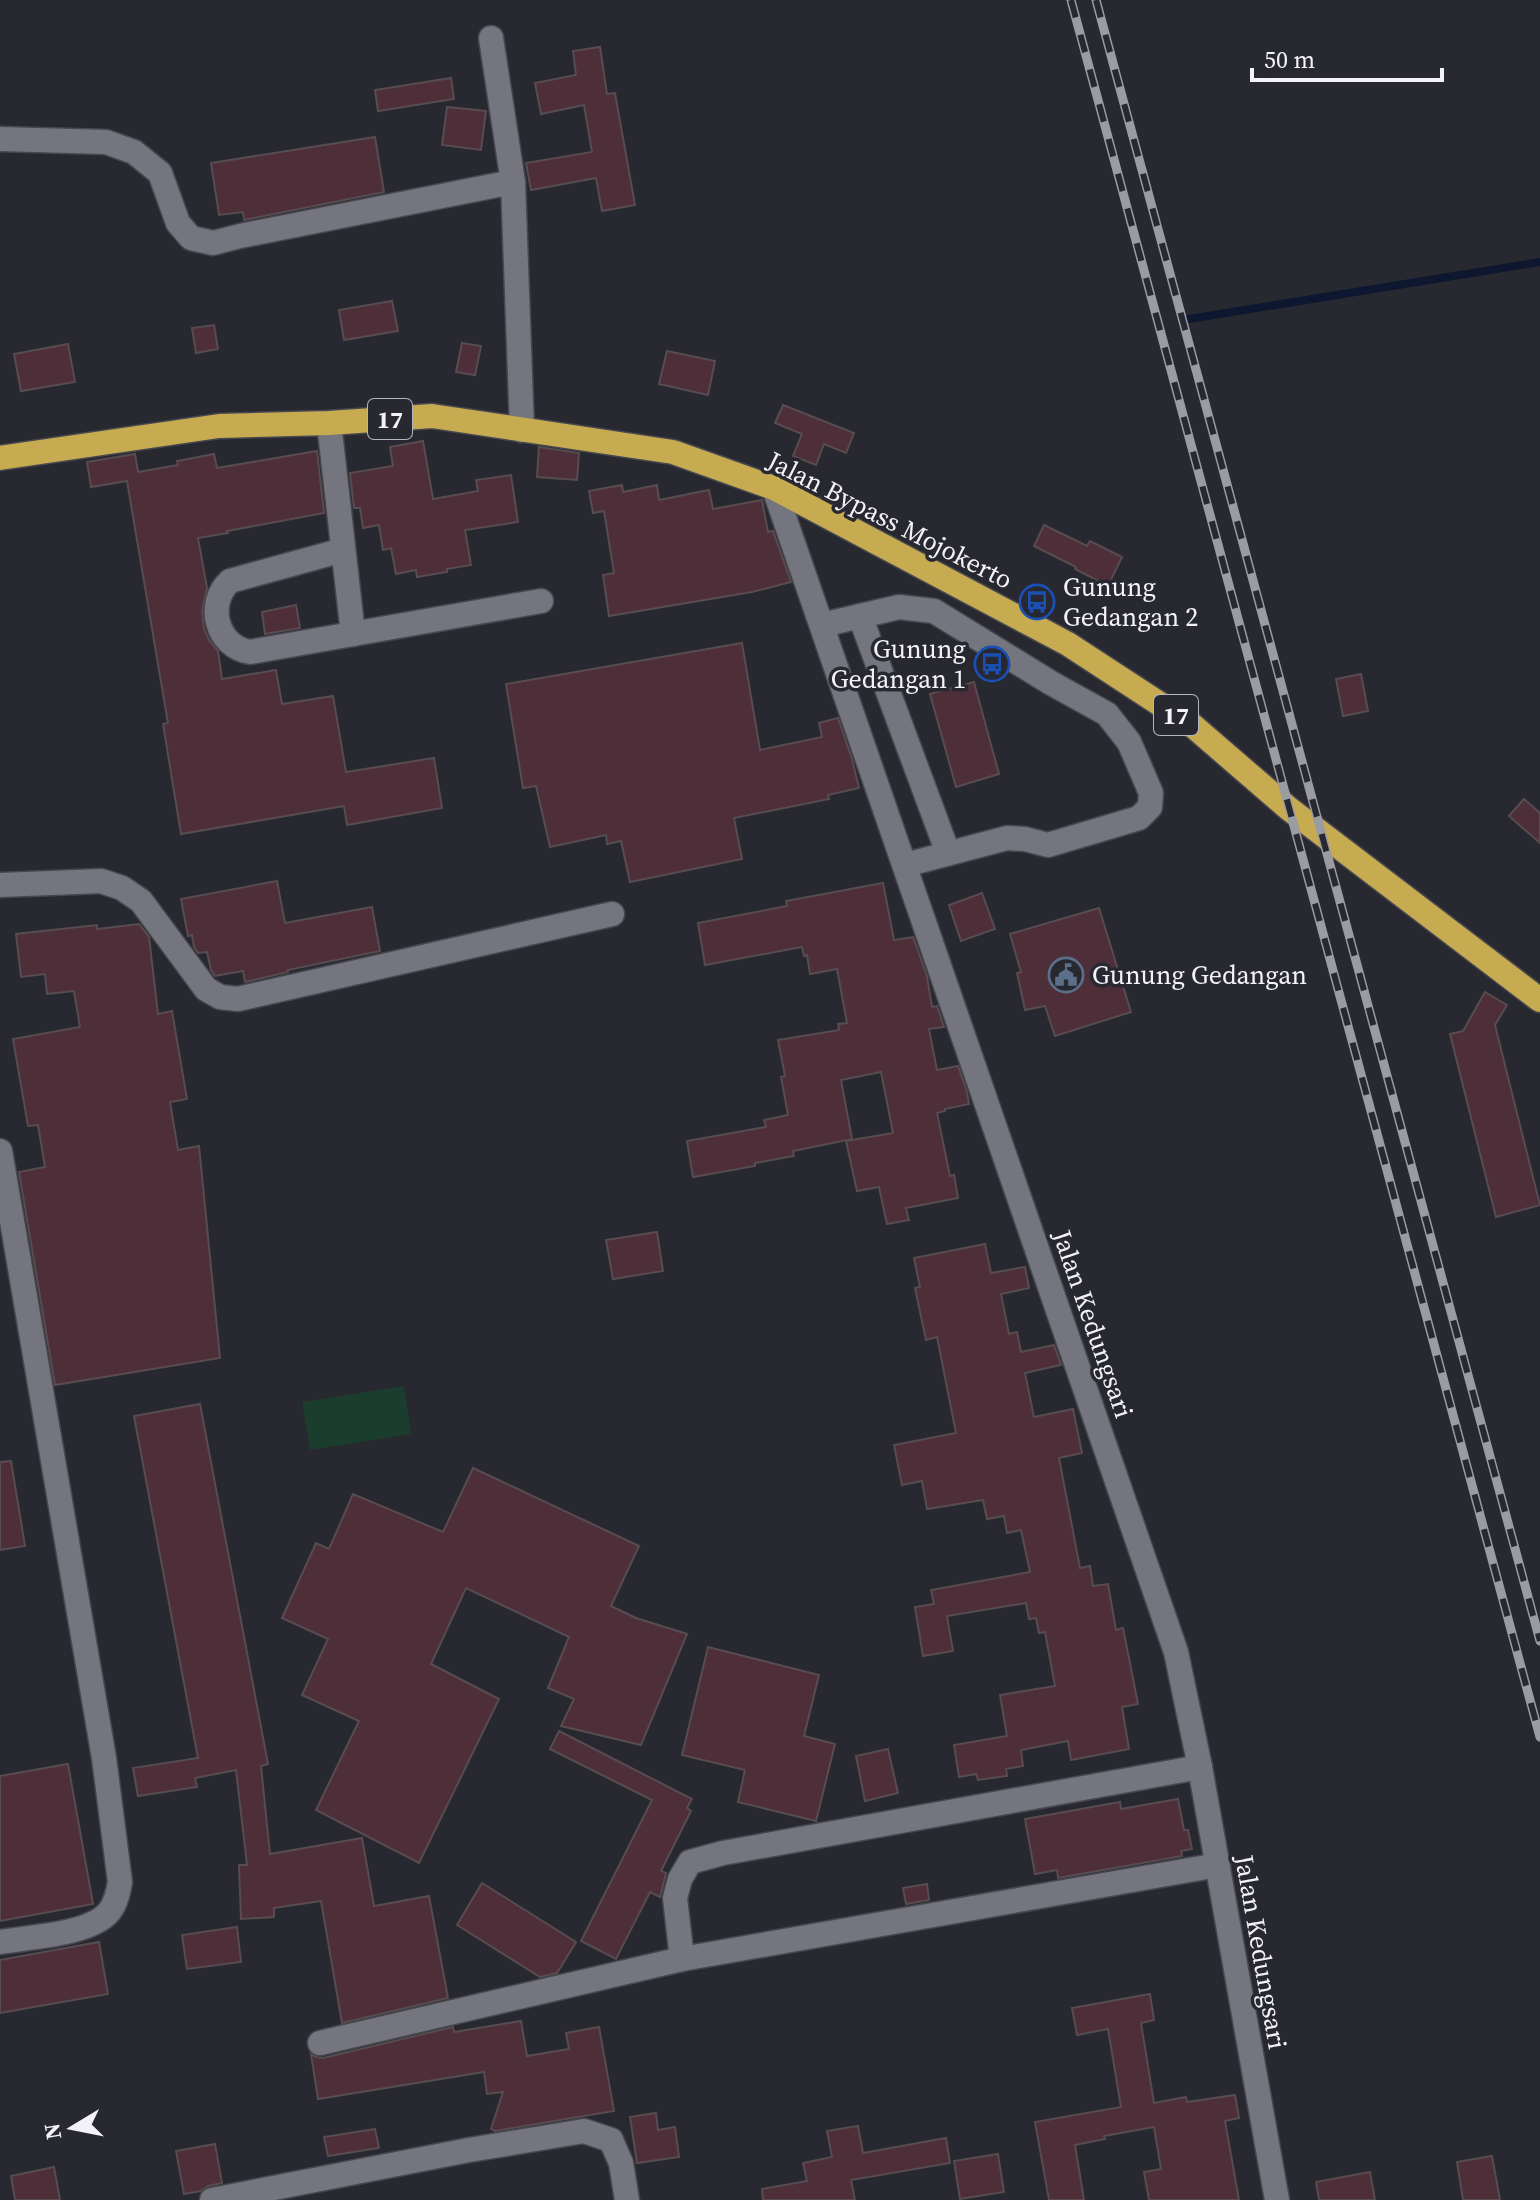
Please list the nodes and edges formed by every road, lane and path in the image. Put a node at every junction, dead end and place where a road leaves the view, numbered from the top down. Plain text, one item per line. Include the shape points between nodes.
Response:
1 (491, 38) dead end
2 (0, 139) edge
3 (513, 182) junction
4 (329, 423) junction
5 (522, 430) junction
6 (0, 458) edge
7 (774, 488) junction
8 (343, 550) junction
9 (541, 601) dead end
10 (860, 616) junction
11 (822, 625) junction
12 (353, 634) junction
13 (948, 853) junction
14 (905, 865) junction
15 (0, 885) edge
16 (612, 914) dead end
17 (1540, 1000) edge
18 (0, 1151) edge
19 (1200, 1767) junction
20 (1218, 1865) junction
21 (0, 1942) edge
22 (682, 1959) junction
23 (320, 2043) dead end
24 (212, 2200) edge
25 (627, 2200) edge
26 (1277, 2200) edge

1 - 3 street
2 - 3 street via 106,142 134,152 160,173 178,223 191,238 213,243
3 - 5 street
4 - 5 highway, Jalan Bypass Mojokerto / 17 via 432,416
4 - 6 highway, Jalan Bypass Mojokerto / 17 via 219,426
4 - 8 street
5 - 7 highway, Jalan Bypass Mojokerto / 17 via 673,452
7 - 11 street, Jalan Kedungsari
7 - 17 highway, Jalan Bypass Mojokerto / 17 via 1068,644 1192,725 1299,816
8 - 12 street
8 - 12 street via 230,581 219,595 217,613 221,631 240,651
9 - 12 street
10 - 11 street
10 - 13 street
10 - 13 street via 899,607 934,611 1107,714 1129,742 1151,793 1150,807 1139,818 1048,845 1007,838
11 - 14 street, Jalan Kedungsari
13 - 14 street
14 - 19 street, Jalan Kedungsari via 1168,1626
15 - 16 street via 101,881 122,888 141,901 206,989 238,999
18 - 21 street via 104,1758 120,1882 108,1913 93,1923
19 - 20 street, Jalan Kedungsari
19 - 22 street via 690,1862 675,1898
20 - 22 street
20 - 26 street, Jalan Kedungsari
22 - 23 street
24 - 25 street via 584,2131 611,2140

